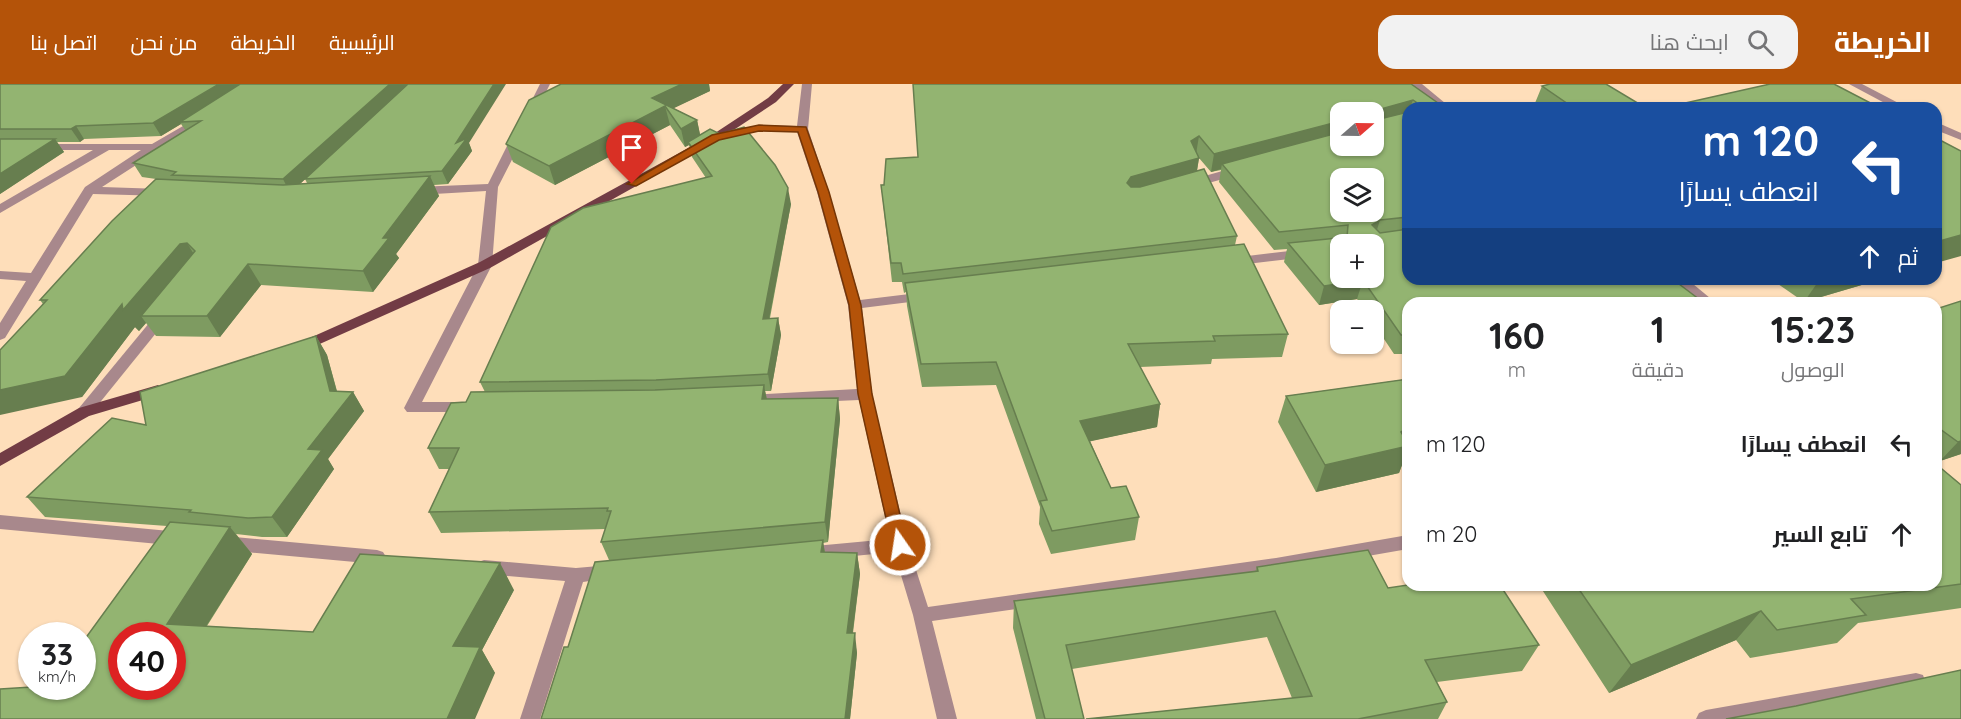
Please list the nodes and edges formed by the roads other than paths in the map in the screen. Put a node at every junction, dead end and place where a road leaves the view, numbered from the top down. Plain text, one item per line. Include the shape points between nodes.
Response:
1 (545, 84) edge
2 (789, 84) edge
3 (807, 84) edge
4 (1415, 84) edge
5 (1854, 84) edge
6 (1438, 102) edge
7 (1891, 102) edge
8 (211, 113) edge
9 (1942, 128) edge
10 (802, 129) junction
11 (716, 137) junction
12 (1961, 137) edge
13 (110, 145) junction
14 (0, 147) edge
15 (154, 147) junction
16 (1249, 168) edge
17 (492, 187) junction
18 (1179, 187) edge
19 (89, 190) junction
20 (399, 192) edge
21 (180, 194) edge
22 (0, 209) edge
23 (1330, 250) edge
24 (1210, 264) edge
25 (485, 265) junction
26 (0, 275) edge
27 (35, 277) junction
28 (1686, 285) edge
29 (938, 295) edge
30 (1701, 297) edge
31 (855, 305) junction
32 (171, 306) edge
33 (0, 335) edge
34 (284, 352) edge
35 (173, 385) edge
36 (865, 394) junction
37 (729, 401) edge
38 (485, 407) edge
39 (84, 412) junction
40 (0, 460) edge
41 (0, 522) edge
42 (1402, 543) edge
43 (900, 545) junction
44 (784, 556) edge
45 (400, 559) edge
46 (470, 566) edge
47 (622, 571) edge
48 (576, 575) junction
49 (922, 615) junction
50 (1938, 677) edge
51 (530, 719) edge
52 (947, 719) edge
53 (1706, 719) edge

1 - 17 street
2 - 11 main road
3 - 10 street
4 - 6 street
5 - 7 street
8 - 15 street
9 - 12 street
10 - 11 street via 759,128
10 - 31 street
11 - 25 main road
13 - 14 street
13 - 15 street
13 - 22 street
15 - 19 street
16 - 18 street
17 - 20 street
17 - 25 street
19 - 21 street
19 - 27 street
23 - 24 street
25 - 34 main road via 307,346
25 - 38 street via 412,408
26 - 27 street
27 - 33 street
28 - 30 street
29 - 31 street
31 - 36 street
32 - 39 street
35 - 39 main road
36 - 37 street
36 - 43 street
39 - 40 main road
41 - 45 street
42 - 49 street via 1276,565
43 - 44 street
43 - 49 street
46 - 48 street
47 - 48 street
48 - 51 street
49 - 52 street
50 - 53 street

